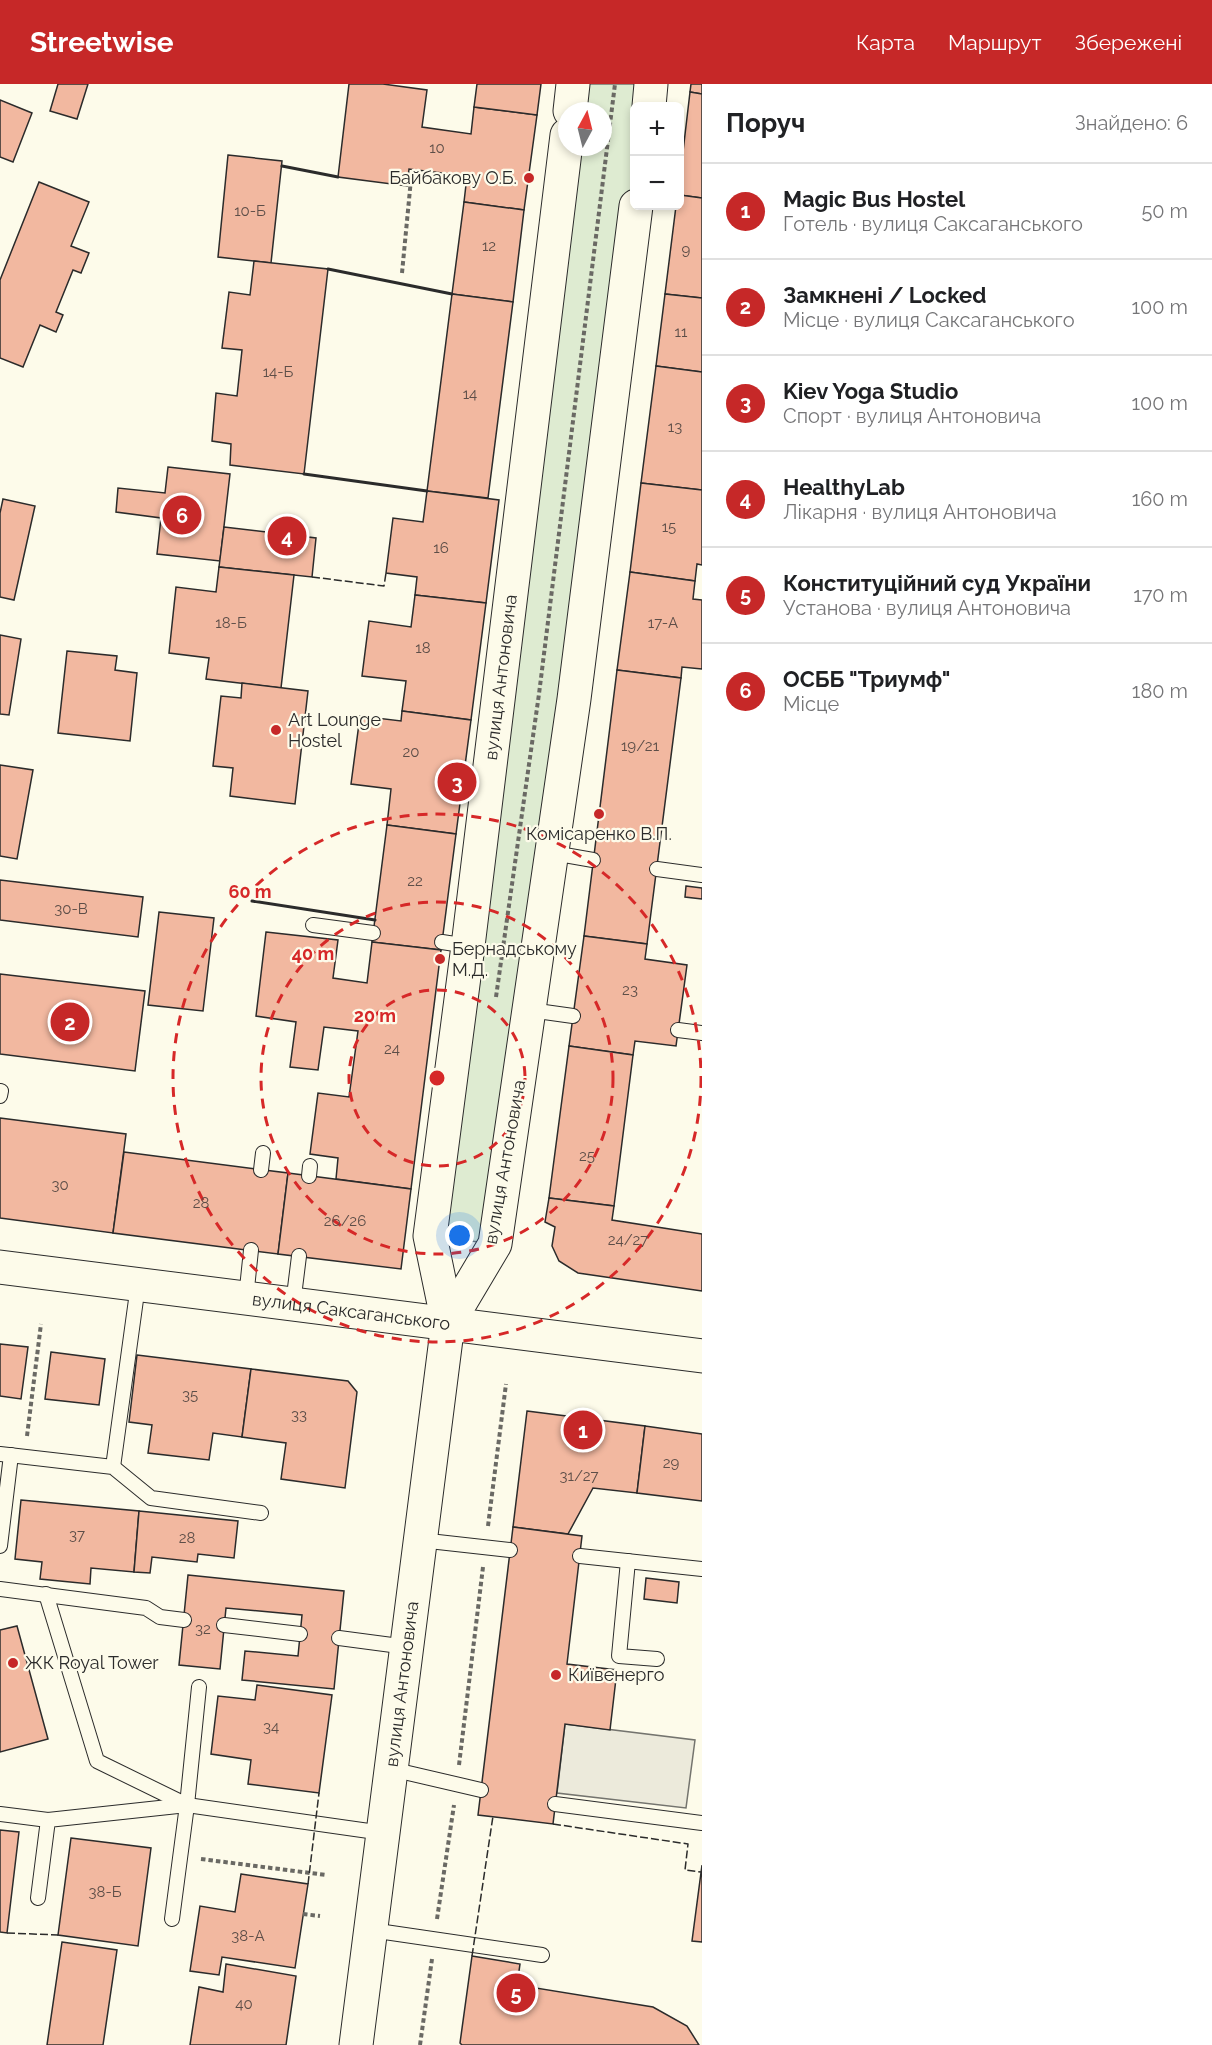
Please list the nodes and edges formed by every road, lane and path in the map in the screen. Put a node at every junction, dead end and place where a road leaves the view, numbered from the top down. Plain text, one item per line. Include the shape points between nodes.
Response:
1 (573, 84) edge
2 (615, 84) edge
3 (651, 84) edge
4 (571, 102) edge
5 (649, 102) edge
6 (564, 156) edge
7 (411, 179) dead end
8 (635, 210) edge
9 (402, 273) dead end
10 (503, 656) junction
11 (542, 661) junction
12 (578, 666) junction
13 (553, 853) junction
14 (593, 860) dead end
15 (657, 869) dead end
16 (702, 875) edge
17 (313, 925) dead end
18 (373, 933) dead end
19 (495, 1000) dead end
20 (530, 1010) junction
21 (573, 1016) dead end
22 (678, 1030) dead end
23 (702, 1033) edge
24 (1, 1091) edge
25 (0, 1096) edge
26 (262, 1153) dead end
27 (261, 1170) dead end
28 (251, 1250) dead end
29 (299, 1256) dead end
30 (0, 1267) edge
31 (138, 1284) junction
32 (246, 1298) junction
33 (293, 1304) junction
34 (448, 1323) junction
35 (40, 1324) dead end
36 (702, 1356) edge
37 (506, 1384) dead end
38 (30, 1409) dead end
39 (5, 1454) edge
40 (113, 1467) junction
41 (261, 1512) dead end
42 (420, 1539) junction
43 (0, 1546) edge
44 (486, 1547) junction
45 (510, 1550) dead end
46 (580, 1556) dead end
47 (628, 1561) junction
48 (702, 1569) edge
49 (0, 1590) edge
50 (46, 1594) junction
51 (184, 1620) dead end
52 (224, 1624) dead end
53 (300, 1634) dead end
54 (339, 1638) dead end
55 (407, 1647) junction
56 (657, 1659) dead end
57 (199, 1687) dead end
58 (391, 1769) junction
59 (457, 1784) junction
60 (481, 1790) dead end
61 (187, 1804) junction
62 (555, 1804) dead end
63 (0, 1814) edge
64 (48, 1820) junction
65 (702, 1823) edge
66 (383, 1833) junction
67 (180, 1856) junction
68 (326, 1875) dead end
69 (38, 1898) dead end
70 (303, 1914) dead end
71 (320, 1916) dead end
72 (172, 1919) dead end
73 (371, 1930) junction
74 (434, 1940) junction
75 (542, 1955) dead end
76 (356, 2045) edge
77 (420, 2045) edge

1 - 4 street
2 - 11 path
3 - 5 street
6 - 10 street, вулиця Антоновича
7 - 9 path
8 - 12 street, вулиця Антоновича
10 - 11 path
10 - 34 street, вулиця Антоновича via 455,944 430,1236
11 - 12 path
11 - 19 path
12 - 13 street, вулиця Антоновича
13 - 14 lane
13 - 20 street, вулиця Антоновича
15 - 16 lane
17 - 18 lane
20 - 21 lane
20 - 34 street, вулиця Антоновича via 495,1244
22 - 23 lane
24 - 25 lane
26 - 27 lane
28 - 32 lane
29 - 33 lane
30 - 31 street, вулиця Саксаганського
31 - 32 street, вулиця Саксаганського
31 - 40 lane
32 - 33 street, вулиця Саксаганського
33 - 34 street, вулиця Саксаганського
34 - 36 street, вулиця Саксаганського
34 - 42 street, вулиця Антоновича
35 - 38 path
37 - 44 path
39 - 40 lane
39 - 43 lane
40 - 41 lane via 151,1497
42 - 44 lane
42 - 55 street, вулиця Антоновича
44 - 45 lane
44 - 59 path
46 - 47 lane
47 - 48 lane
47 - 56 lane via 619,1656
49 - 50 lane
50 - 51 lane via 146,1608 160,1617
50 - 61 lane via 97,1761
52 - 53 lane
54 - 55 lane
55 - 58 street, вулиця Антоновича
57 - 61 lane
58 - 59 lane
58 - 66 street, вулиця Антоновича
59 - 60 lane
59 - 74 path
61 - 64 lane
61 - 66 lane
61 - 67 lane
62 - 65 lane
63 - 64 lane
64 - 69 lane
66 - 73 street, вулиця Антоновича
67 - 68 path
67 - 72 lane
70 - 71 path
73 - 74 lane
73 - 76 street, вулиця Антоновича
74 - 75 lane
74 - 77 path

